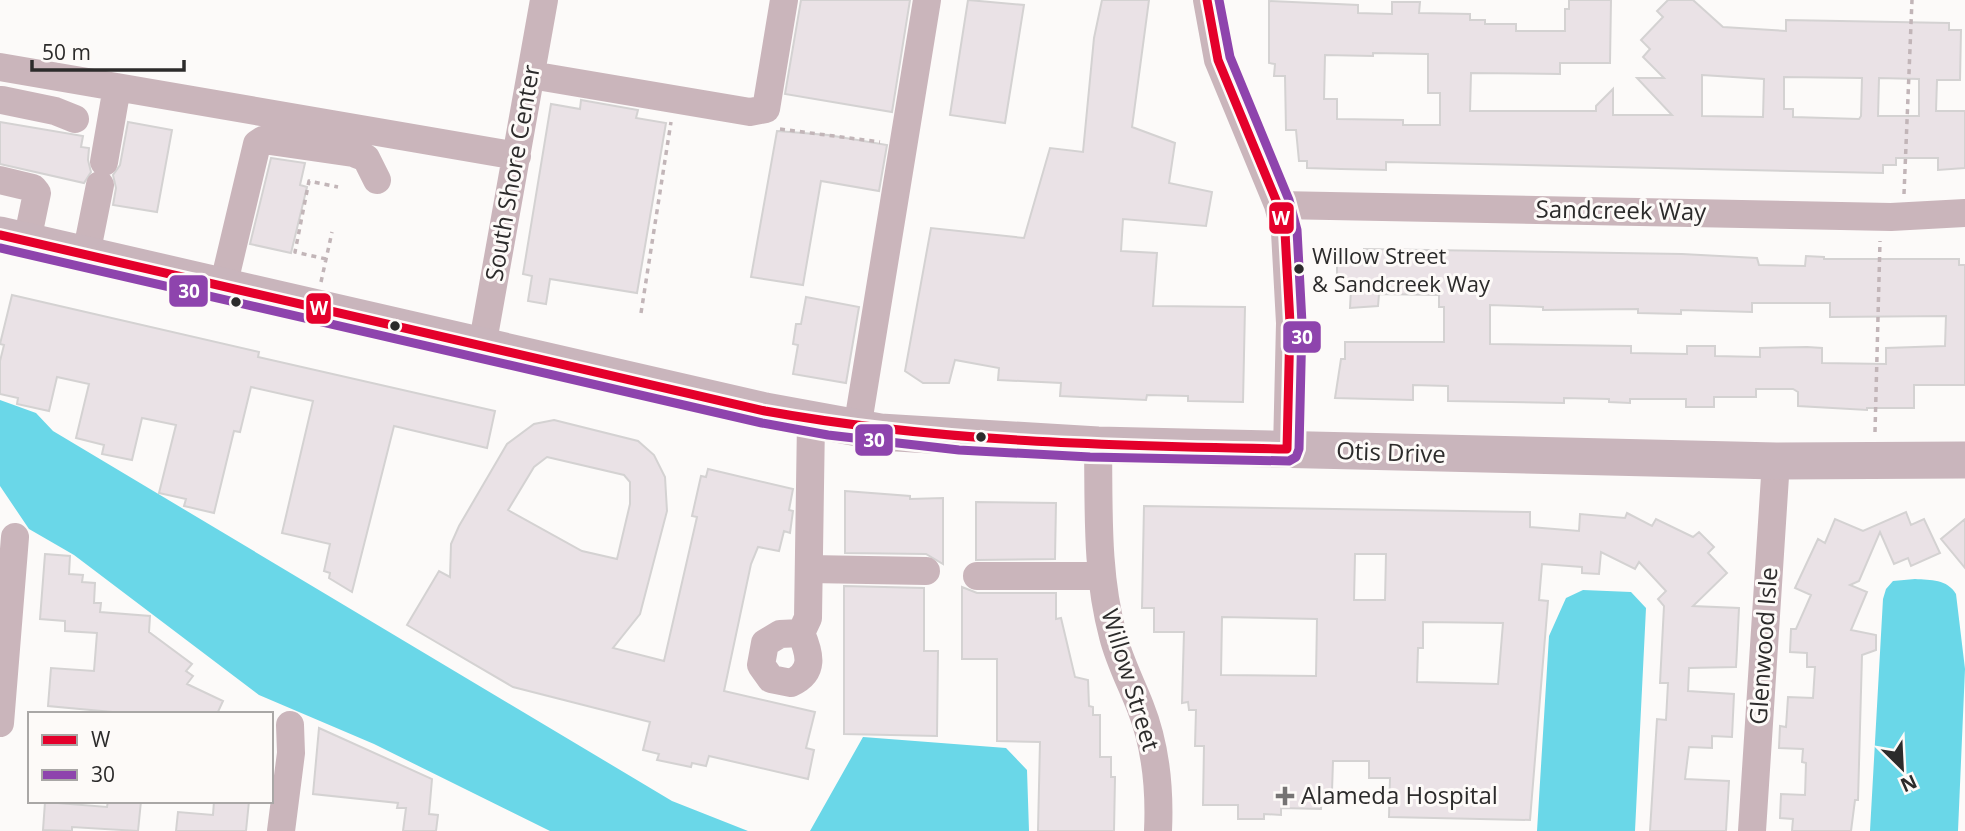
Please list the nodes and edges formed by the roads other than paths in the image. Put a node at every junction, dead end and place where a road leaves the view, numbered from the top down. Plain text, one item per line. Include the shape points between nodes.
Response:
1 (544, 0) edge
2 (784, 0) edge
3 (927, 0) edge
4 (1207, 0) edge
5 (2, 67) edge
6 (531, 75) junction
7 (60, 78) junction
8 (117, 87) junction
9 (1, 100) edge
10 (517, 156) junction
11 (0, 180) edge
12 (377, 180) dead end
13 (1278, 205) junction
14 (1965, 213) edge
15 (13, 238) edge
16 (86, 255) junction
17 (223, 287) junction
18 (482, 347) junction
19 (811, 421) junction
20 (857, 429) junction
21 (1098, 445) junction
22 (1287, 449) junction
23 (1965, 460) edge
24 (1776, 461) junction
25 (15, 537) dead end
26 (809, 569) junction
27 (926, 571) dead end
28 (977, 576) dead end
29 (1101, 576) junction
30 (801, 633) dead end
31 (0, 723) edge
32 (290, 725) dead end
33 (281, 831) edge
34 (1158, 831) edge
35 (1752, 831) edge

1 - 6 street, South Shore Center
2 - 6 street via 770,121 750,112
3 - 20 street
4 - 13 street via 1218,60
5 - 7 street
5 - 9 street
6 - 10 street, South Shore Center
7 - 8 street
7 - 9 street via 65,115
8 - 10 street
8 - 16 street
10 - 18 street, South Shore Center
11 - 15 street via 37,193
12 - 17 street via 366,158 354,153 263,140 257,144
13 - 14 street, Sandcreek Way via 1891,217
13 - 22 street via 1289,278
15 - 16 main road, Otis Drive
16 - 17 main road, Otis Drive
17 - 18 main road, Otis Drive
18 - 19 main road, Otis Drive
19 - 20 main road, Otis Drive
19 - 26 street
20 - 21 main road, Otis Drive
21 - 22 main road, Otis Drive
21 - 29 street, Willow Street
22 - 24 main road, Otis Drive
23 - 24 main road, Otis Drive
24 - 35 street, Glenwood Isle
25 - 31 street
26 - 27 street
26 - 30 street via 808,618
28 - 29 street
29 - 34 street, Willow Street via 1114,639 1148,729 1160,789
32 - 33 street

